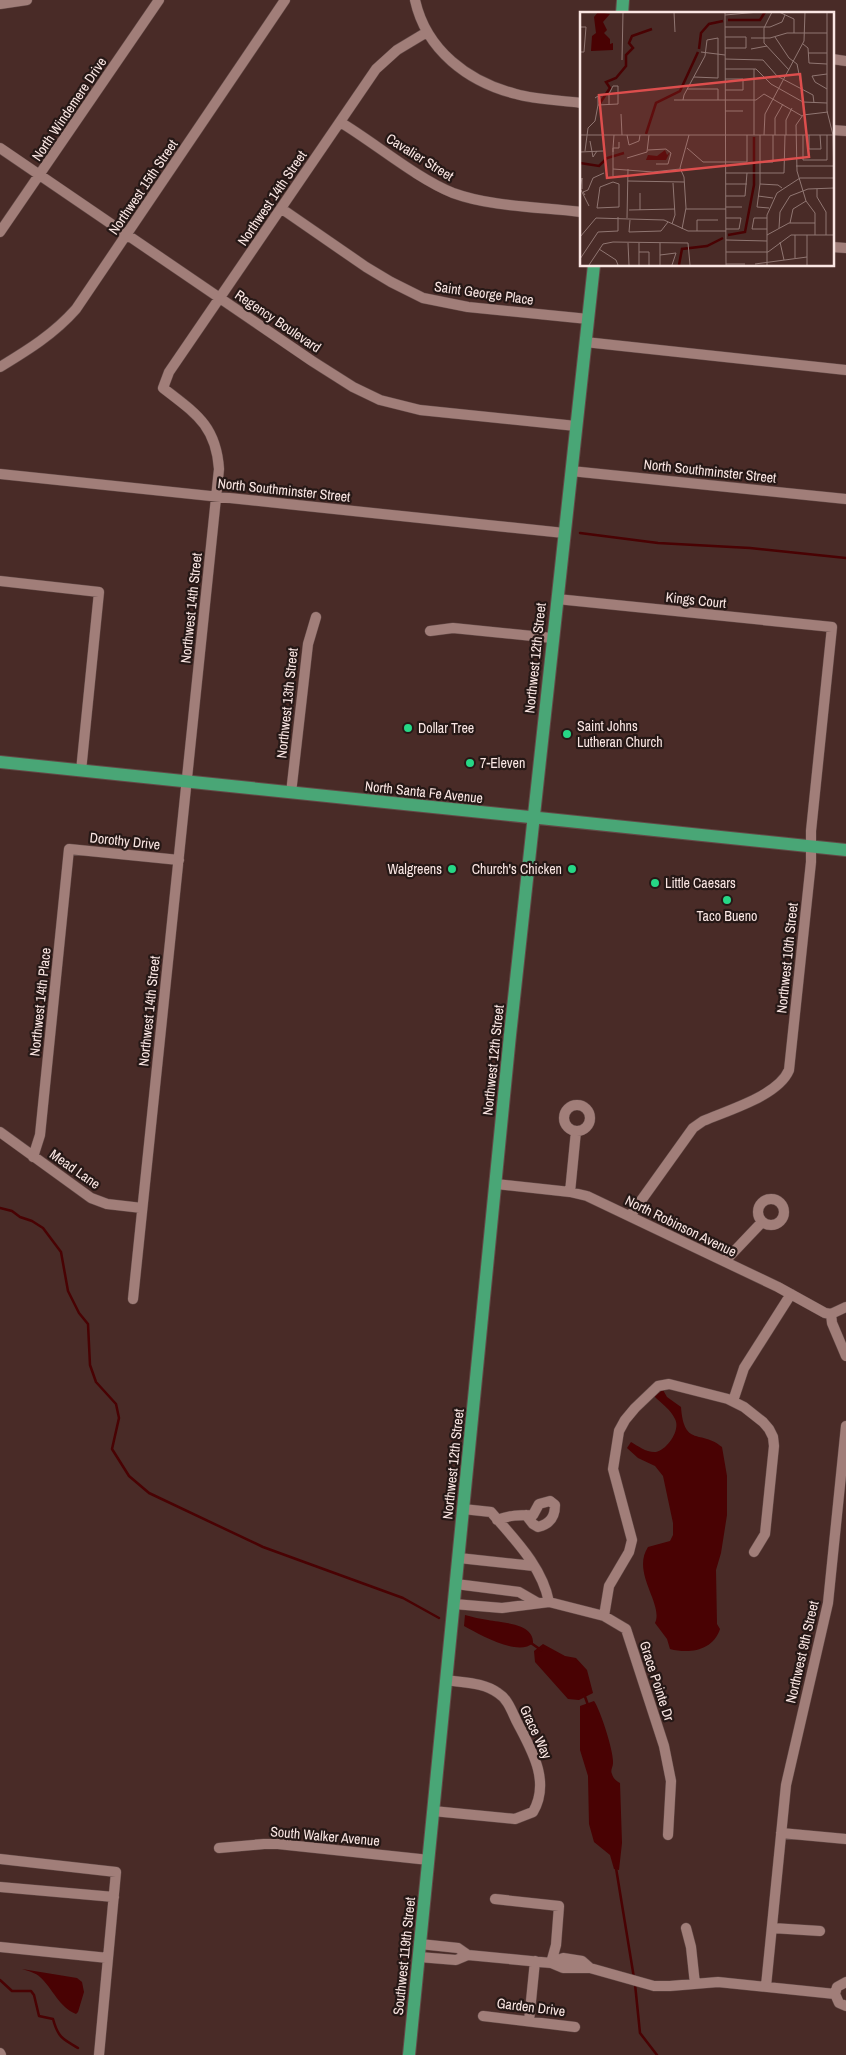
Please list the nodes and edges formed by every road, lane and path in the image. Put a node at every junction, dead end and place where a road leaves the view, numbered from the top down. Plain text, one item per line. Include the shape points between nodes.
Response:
1 (27, 0) edge
2 (285, 0) edge
3 (415, 0) edge
4 (156, 1) edge
5 (0, 4) edge
6 (427, 32) junction
7 (580, 103) edge
8 (340, 122) junction
9 (0, 148) edge
10 (40, 175) junction
11 (282, 209) junction
12 (580, 212) edge
13 (0, 232) edge
14 (126, 235) junction
15 (594, 266) edge
16 (220, 298) junction
17 (588, 319) junction
18 (585, 342) junction
19 (0, 367) edge
20 (846, 370) edge
21 (576, 426) junction
22 (571, 471) junction
23 (0, 474) edge
24 (216, 497) junction
25 (846, 499) edge
26 (564, 533) junction
27 (0, 581) edge
28 (557, 599) junction
29 (316, 618) dead end
30 (832, 627) joint
31 (430, 631) dead end
32 (552, 638) junction
33 (0, 762) edge
34 (81, 771) junction
35 (187, 782) junction
36 (291, 793) junction
37 (533, 818) junction
38 (811, 847) junction
39 (69, 849) joint
40 (846, 850) edge
41 (179, 860) junction
42 (576, 1131) dead end
43 (0, 1132) edge
44 (33, 1157) junction
45 (496, 1184) junction
46 (570, 1192) junction
47 (142, 1208) junction
48 (630, 1216) junction
49 (762, 1222) dead end
50 (725, 1262) junction
51 (791, 1294) junction
52 (133, 1299) dead end
53 (846, 1307) edge
54 (831, 1314) junction
55 (846, 1356) edge
56 (733, 1401) junction
57 (846, 1426) edge
58 (463, 1509) junction
59 (526, 1515) dead end
60 (498, 1520) junction
61 (754, 1552) dead end
62 (459, 1558) junction
63 (534, 1566) junction
64 (456, 1584) junction
65 (549, 1602) junction
66 (538, 1603) junction
67 (454, 1604) junction
68 (604, 1616) junction
69 (446, 1684) junction
70 (434, 1811) junction
71 (781, 1834) junction
72 (668, 1835) dead end
73 (846, 1840) edge
74 (219, 1848) dead end
75 (0, 1859) edge
76 (429, 1860) junction
77 (0, 1887) edge
78 (114, 1897) junction
79 (495, 1899) dead end
80 (686, 1928) dead end
81 (772, 1928) junction
82 (820, 1931) dead end
83 (0, 1947) edge
84 (420, 1950) junction
85 (108, 1958) junction
86 (535, 1961) junction
87 (551, 1963) junction
88 (846, 1982) edge
89 (695, 1984) junction
90 (766, 1986) junction
91 (835, 1994) junction
92 (846, 2006) edge
93 (482, 2016) dead end
94 (529, 2021) junction
95 (575, 2027) dead end
96 (99, 2055) edge
97 (409, 2055) edge

1 - 5 street
2 - 14 street, Northwest 15th Street
3 - 6 street
4 - 10 street, North Windemere Drive
6 - 7 street via 453,63 490,84 517,94
6 - 8 street, Northwest 14th Street via 397,50 376,69
8 - 11 street, Northwest 14th Street
8 - 12 street, Cavalier Street via 434,184 454,193 502,203
9 - 10 street, Regency Boulevard
10 - 13 street, North Windemere Drive
10 - 14 street, Regency Boulevard
11 - 16 street, Northwest 14th Street
11 - 17 street, Saint George Place via 366,267 424,298 460,306
14 - 16 street, Regency Boulevard
14 - 19 street, Northwest 15th Street via 63,324
15 - 17 main road, Northwest 12th Street
16 - 21 street, Regency Boulevard via 312,361 380,400 420,410
16 - 24 street, Northwest 14th Street via 169,372 163,388 196,413 212,436 219,459
17 - 18 main road, Northwest 12th Street
18 - 20 street
18 - 21 main road, Northwest 12th Street
21 - 22 main road, Northwest 12th Street
22 - 25 street, North Southminster Street
22 - 26 main road, Northwest 12th Street
23 - 24 street, North Southminster Street
24 - 26 street, North Southminster Street
24 - 35 street, Northwest 14th Street
26 - 28 main road, Northwest 12th Street
27 - 34 street via 99,592
28 - 30 street, Kings Court
28 - 32 main road, Northwest 12th Street
29 - 36 street, Northwest 13th Street via 308,644
30 - 38 street, Northwest 10th Street
31 - 32 street via 453,628
32 - 37 main road, Northwest 12th Street
33 - 34 main road, North Santa Fe Avenue
34 - 35 main road, North Santa Fe Avenue
35 - 36 main road, North Santa Fe Avenue
35 - 41 street, Northwest 14th Street
36 - 37 main road, North Santa Fe Avenue
37 - 38 main road, North Santa Fe Avenue
37 - 45 main road, Northwest 12th Street
38 - 40 main road, North Santa Fe Avenue
38 - 48 street, Northwest 10th Street via 790,1065 786,1076 772,1091 693,1128
39 - 41 street, Dorothy Drive
39 - 44 street, Northwest 14th Place via 40,1135
41 - 47 street, Northwest 14th Street
42 - 46 street
43 - 44 street, Mead Lane
44 - 47 street, Mead Lane via 98,1202
45 - 46 street, North Robinson Avenue
45 - 58 main road, Northwest 12th Street
46 - 48 street, North Robinson Avenue via 587,1196
47 - 52 street, Northwest 14th Street
48 - 50 street, North Robinson Avenue
49 - 50 street
50 - 51 street, North Robinson Avenue
51 - 54 street, North Robinson Avenue
51 - 56 street via 744,1368
53 - 54 street
54 - 55 street
56 - 61 street via 763,1422 773,1437 765,1534
56 - 68 street via 669,1384 658,1386 625,1420 613,1469 632,1540 629,1552 609,1586
57 - 71 street, Northwest 9th Street via 828,1603 792,1755
58 - 60 street via 491,1512
58 - 62 main road, Northwest 12th Street
59 - 60 street via 511,1515
60 - 63 street
62 - 63 street
62 - 64 main road, Northwest 12th Street
63 - 65 street via 546,1588
64 - 66 street via 519,1592
64 - 67 main road, Northwest 12th Street
65 - 66 street, Grace Pointe Dr
65 - 68 street, Grace Pointe Dr
66 - 67 street, Grace Pointe Dr via 502,1608
67 - 69 main road, Northwest 12th Street
68 - 72 street, Grace Pointe Dr via 626,1629 664,1746 671,1781
69 - 70 main road, Northwest 12th Street
69 - 70 street, Grace Way via 492,1689 504,1698 536,1757 540,1774 539,1798 534,1812 515,1819
70 - 76 main road, Northwest 12th Street
71 - 73 street
71 - 81 street, Northwest 9th Street
74 - 76 street, South Walker Avenue via 278,1844
75 - 78 street via 116,1872
76 - 84 main road, Southwest 119th Street
77 - 78 street
78 - 85 street
79 - 87 street via 559,1906
80 - 89 street
81 - 82 street
81 - 90 street, Northwest 9th Street
83 - 85 street
84 - 86 street via 456,1960 468,1954
84 - 97 main road, Southwest 119th Street
85 - 96 street
86 - 87 street
86 - 94 street
87 - 89 street via 563,1958 582,1961 590,1968 654,1986
88 - 91 street via 840,1984
89 - 90 street via 718,1982
90 - 91 street
91 - 92 street via 839,2003
93 - 94 street, Garden Drive
94 - 95 street, Garden Drive

